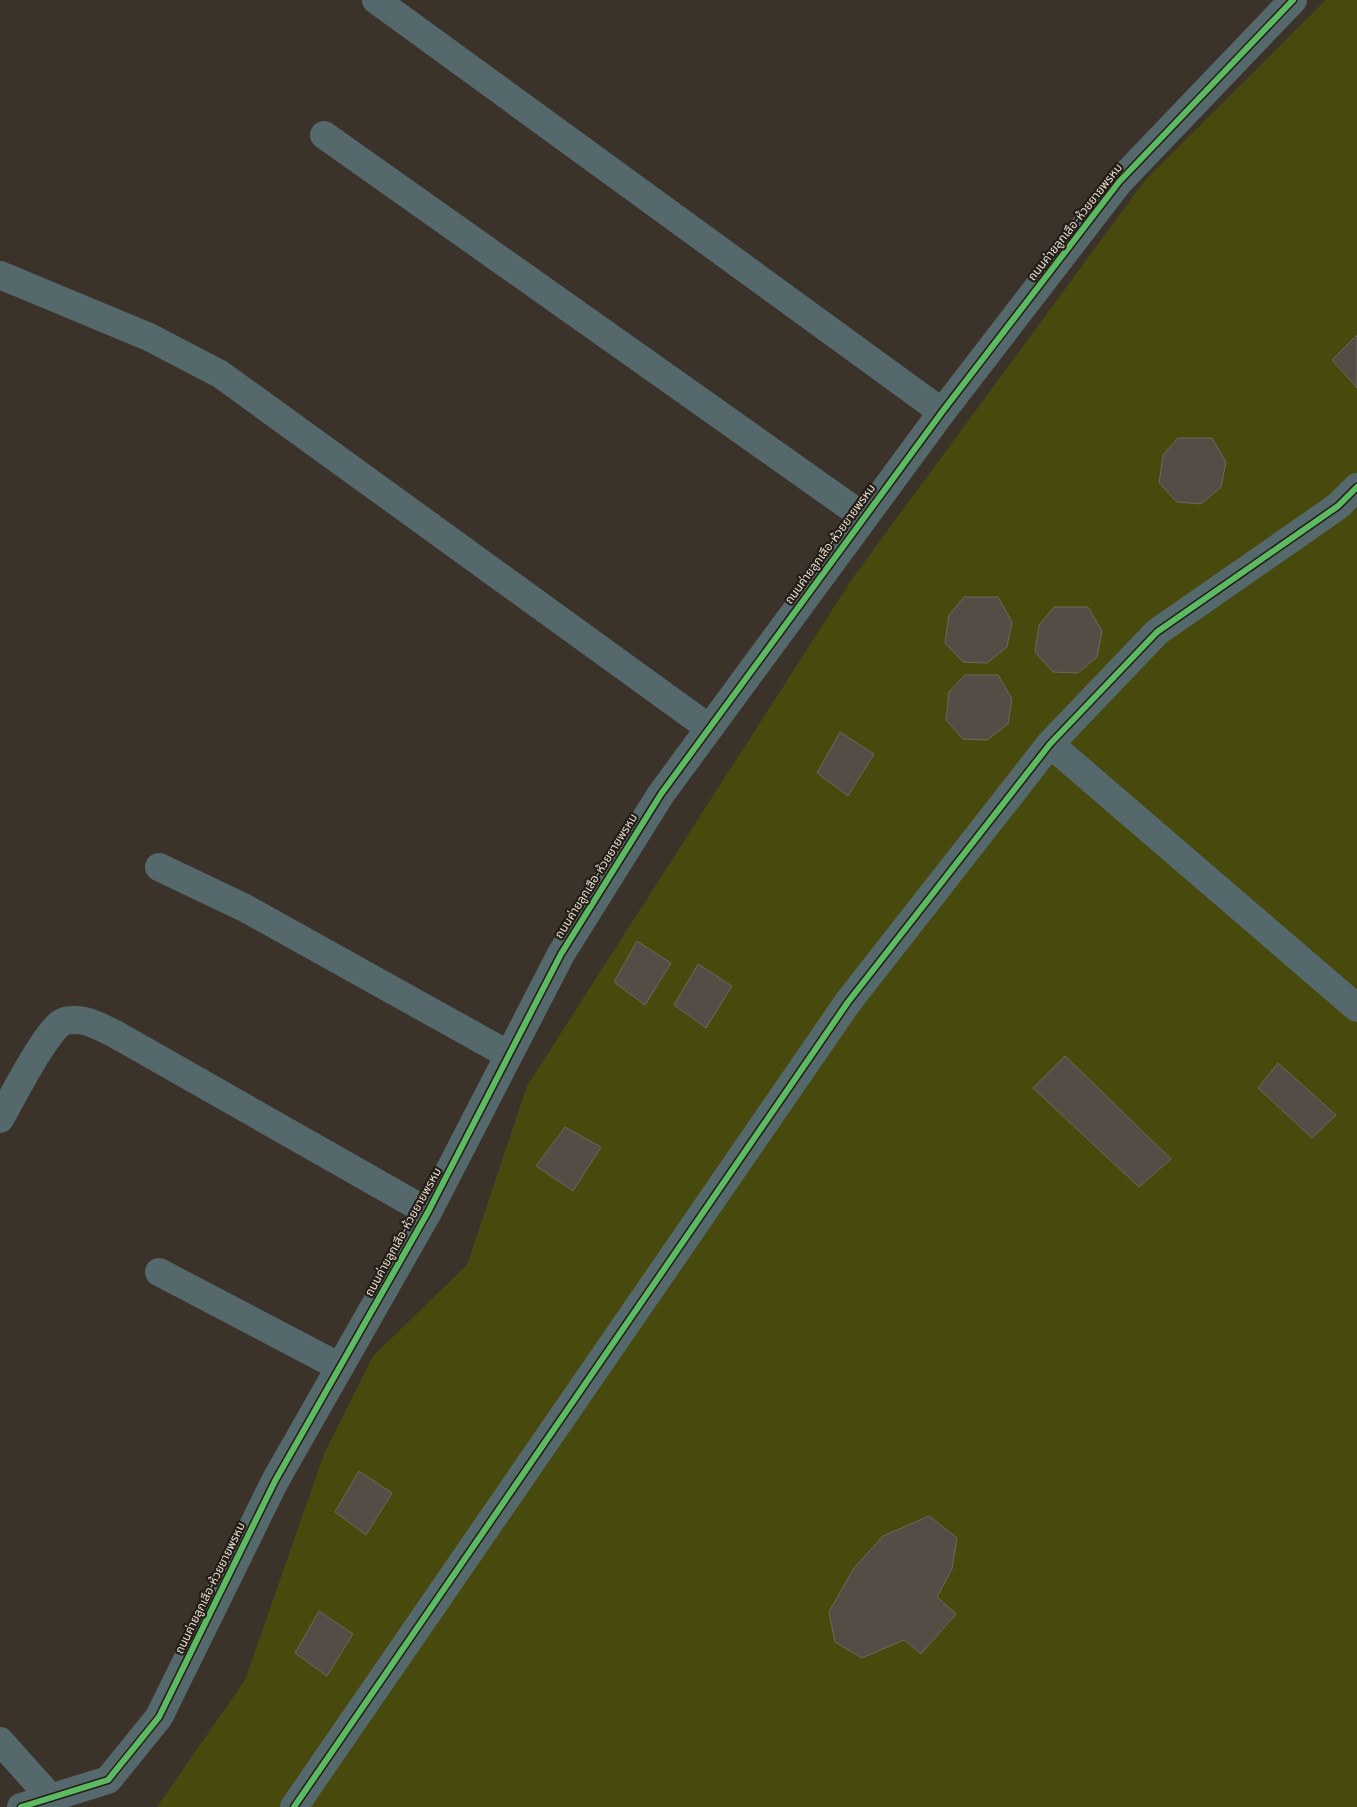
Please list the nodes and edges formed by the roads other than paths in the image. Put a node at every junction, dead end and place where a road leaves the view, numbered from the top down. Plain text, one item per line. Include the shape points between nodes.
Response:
1 (376, 0) edge
2 (1293, 0) edge
3 (324, 135) dead end
4 (0, 275) edge
5 (942, 412) junction
6 (1357, 487) edge
7 (864, 517) junction
8 (709, 728) junction
9 (1050, 744) junction
10 (159, 867) dead end
11 (1357, 1008) edge
12 (509, 1055) junction
13 (0, 1119) edge
14 (428, 1212) junction
15 (159, 1272) dead end
16 (340, 1367) junction
17 (0, 1741) edge
18 (51, 1798) junction
19 (21, 1807) edge
20 (294, 1807) edge

1 - 5 street
2 - 5 street, ถนนค่ายลูกเสึอ-ห้วยยายพรหม via 1119,182
3 - 7 street
4 - 8 street via 149,337 220,374
5 - 7 street, ถนนค่ายลูกเสึอ-ห้วยยายพรหม
6 - 9 street via 1338,506 1156,632
7 - 8 street, ถนนค่ายลูกเสึอ-ห้วยยายพรหม
8 - 12 street, ถนนค่ายลูกเสึอ-ห้วยยายพรหม via 661,794 561,954
9 - 11 street
9 - 20 street via 848,1002
10 - 12 street via 246,908
12 - 14 street, ถนนค่ายลูกเสึอ-ห้วยยายพรหม
13 - 14 street via 49,1034 63,1021 85,1020
14 - 16 street, ถนนค่ายลูกเสึอ-ห้วยยายพรหม
15 - 16 street
16 - 18 street, ถนนค่ายลูกเสึอ-ห้วยยายพรหม via 275,1481 158,1718 108,1780
17 - 18 street
18 - 19 street, ถนนค่ายลูกเสึอ-ห้วยยายพรหม

